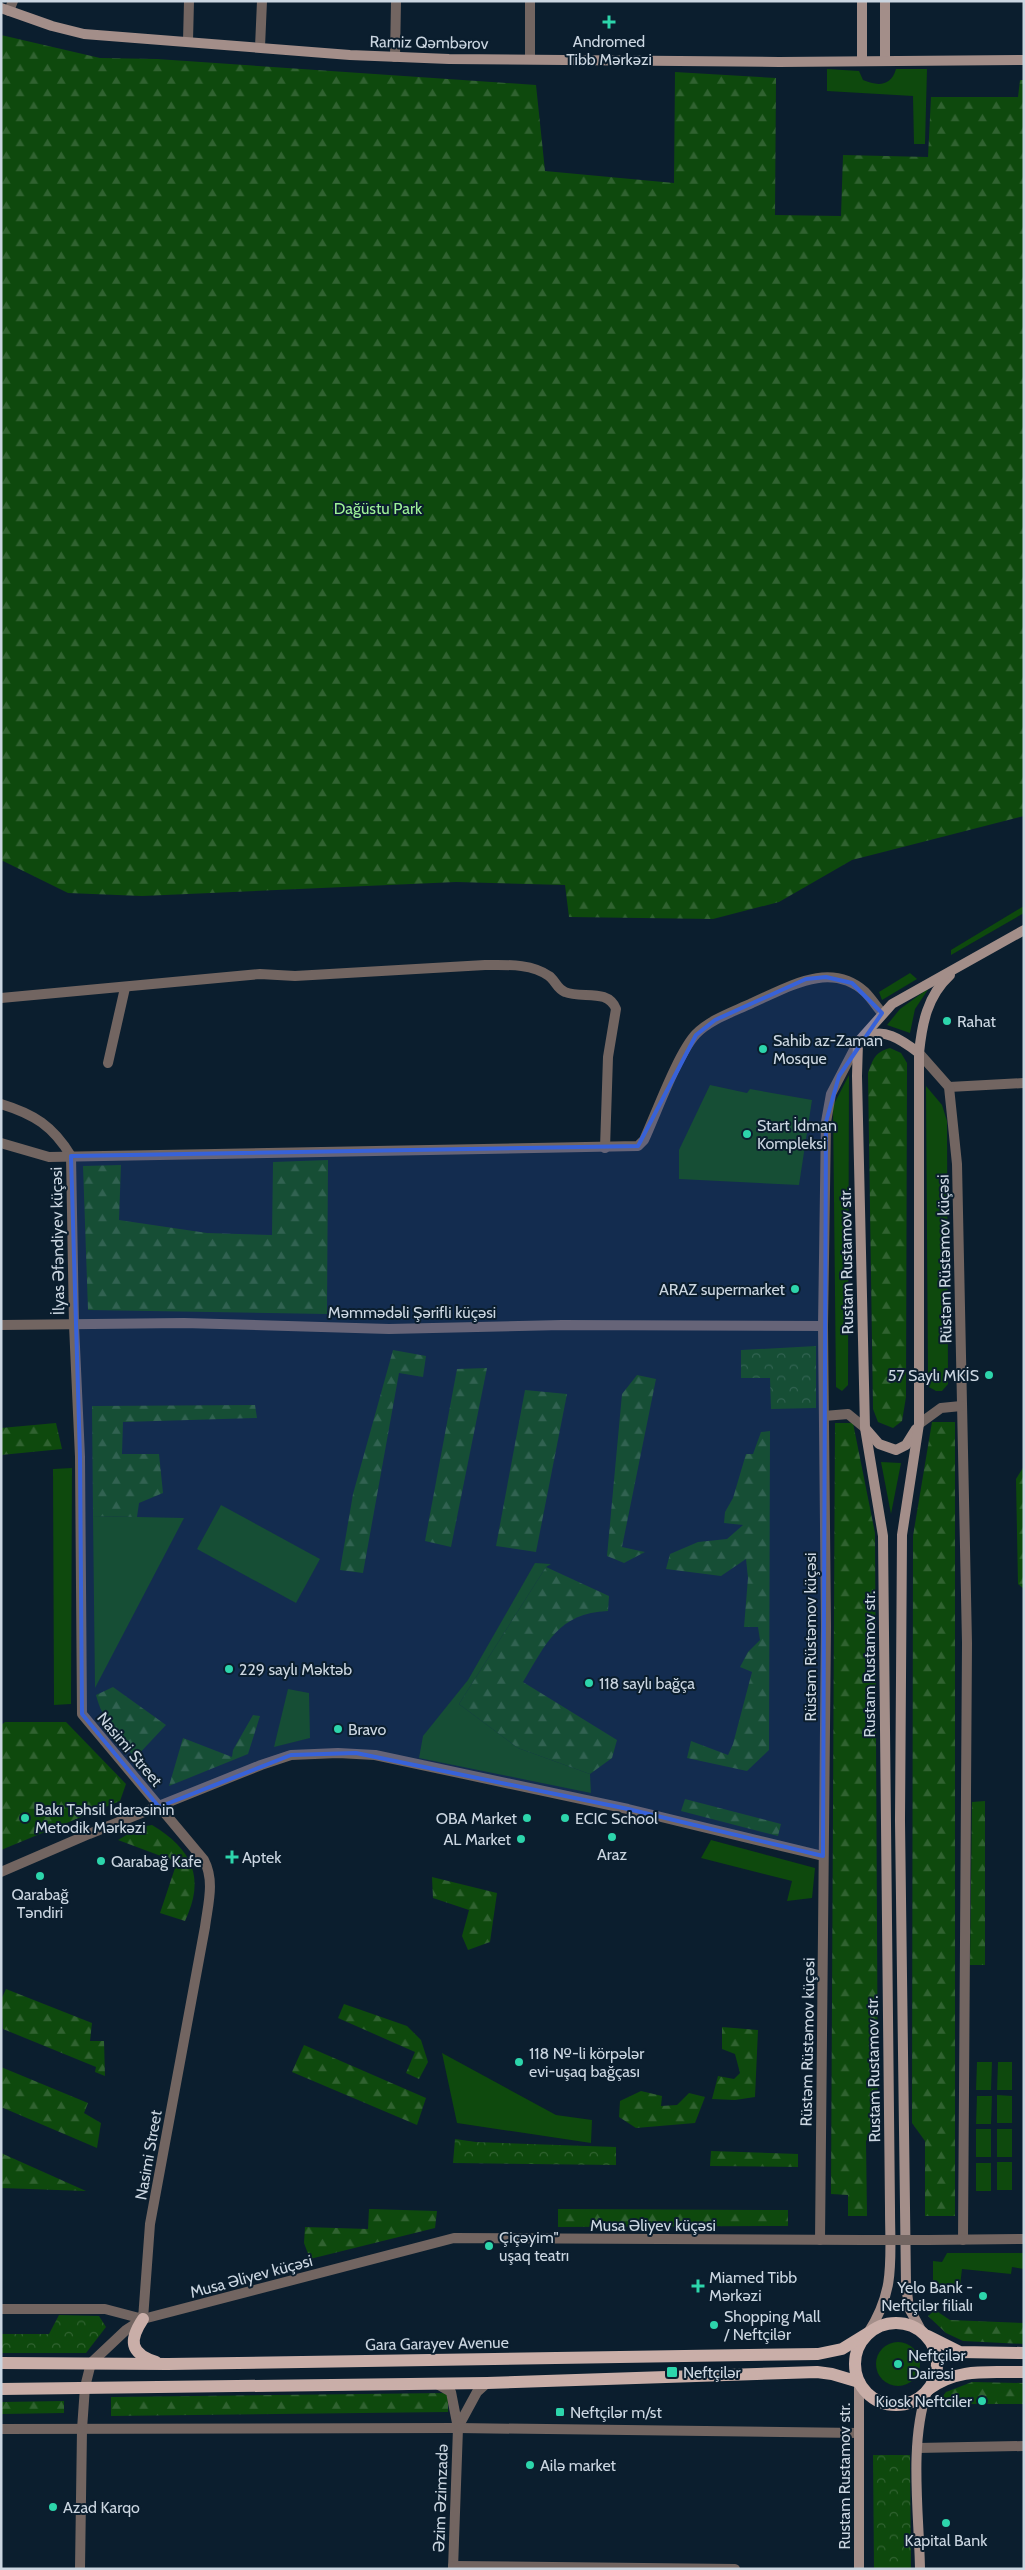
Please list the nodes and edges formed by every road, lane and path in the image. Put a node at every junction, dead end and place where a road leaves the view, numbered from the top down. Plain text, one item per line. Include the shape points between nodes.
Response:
1 (189, 1) edge
2 (262, 1) edge
3 (396, 1) edge
4 (530, 1) edge
5 (862, 1) edge
6 (885, 1) edge
7 (8, 7) edge
8 (188, 41) junction
9 (260, 47) junction
10 (395, 57) junction
11 (530, 58) junction
12 (862, 60) junction
13 (885, 60) junction
14 (1024, 60) edge
15 (1024, 930) edge
16 (960, 966) junction
17 (125, 988) junction
18 (1, 998) edge
19 (882, 1013) junction
20 (858, 1042) junction
21 (919, 1053) junction
22 (108, 1063) dead end
23 (1024, 1083) edge
24 (949, 1087) junction
25 (1, 1104) edge
26 (1, 1143) edge
27 (605, 1148) junction
28 (70, 1156) junction
29 (74, 1324) junction
30 (1, 1325) edge
31 (823, 1326) junction
32 (961, 1406) junction
33 (824, 1416) junction
34 (919, 1424) junction
35 (865, 1428) junction
36 (159, 1807) junction
37 (823, 1856) junction
38 (1, 1872) edge
39 (1024, 2239) edge
40 (820, 2240) junction
41 (963, 2240) junction
42 (1, 2309) edge
43 (143, 2319) junction
44 (922, 2332) junction
45 (868, 2333) junction
46 (1024, 2353) edge
47 (1, 2363) edge
48 (91, 2363) junction
49 (168, 2364) junction
50 (1024, 2372) edge
51 (859, 2382) junction
52 (435, 2383) junction
53 (487, 2383) junction
54 (85, 2388) junction
55 (1, 2389) edge
56 (927, 2390) junction
57 (458, 2428) junction
58 (1, 2429) edge
59 (82, 2429) junction
60 (859, 2433) junction
61 (1024, 2446) edge
62 (917, 2448) junction
63 (453, 2567) edge
64 (80, 2569) edge
65 (735, 2569) edge
66 (859, 2569) edge
67 (920, 2569) edge

1 - 8 street
2 - 9 street
3 - 10 street
4 - 11 street
5 - 12 main road
6 - 13 main road
7 - 8 main road, Ramiz Qəmbərov via 52,26 84,34
8 - 9 main road, Ramiz Qəmbərov
9 - 10 main road, Ramiz Qəmbərov
10 - 11 main road, Ramiz Qəmbərov
11 - 12 main road, Ramiz Qəmbərov
12 - 13 main road, Ramiz Qəmbərov
13 - 14 main road, Ramiz Qəmbərov
15 - 16 main road
16 - 19 main road via 892,1004
16 - 21 main road, Rustam Rustamov str. via 943,981 928,1007 922,1024
17 - 18 street
17 - 22 street
17 - 27 street via 260,974 296,976 484,965 516,966 542,972 551,977 560,990 606,997 613,1001 616,1009 608,1058
19 - 20 main road
19 - 27 street via 865,992 852,983 826,976 806,979 715,1020 696,1035 684,1051 644,1140 638,1146
20 - 21 main road via 870,1034 882,1033 897,1038
20 - 31 street, Rüstəm Rüstəmov küçəsi via 831,1094 826,1122
20 - 35 main road, Rustam Rustamov str.
21 - 24 street
21 - 34 main road, Rustam Rustamov str.
23 - 24 street
24 - 32 street, Rüstəm Rüstəmov küçəsi via 957,1164
25 - 28 street, İlyas Əfəndiyev küçəsi via 26,1112 45,1124 60,1137
26 - 28 street via 49,1157
27 - 28 street
28 - 29 street, İlyas Əfəndiyev küçəsi
29 - 30 street, Məmmədəli Şərifli küçəsi
29 - 31 street, Məmmədəli Şərifli küçəsi via 184,1323 389,1329
29 - 36 street, Nasimi Street via 80,1457 82,1714
31 - 33 street, Rüstəm Rüstəmov küçəsi
32 - 34 street via 941,1408
32 - 41 street, Rüstəm Rüstəmov küçəsi via 967,1643
33 - 35 street via 848,1414
33 - 37 street, Rüstəm Rüstəmov küçəsi
34 - 35 main road via 906,1445 896,1450 879,1444
34 - 44 main road, Rustam Rustamov str. via 902,1535 900,1831 906,2284 909,2308
35 - 45 main road, Rustam Rustamov str. via 883,1536 890,2209 889,2286 879,2316
36 - 37 street via 291,1755 356,1753 628,1809
36 - 38 street
36 - 43 street, Nasimi Street via 204,1860 211,1880 150,2224
37 - 40 street, Rüstəm Rüstəmov küçəsi
39 - 41 street, Musa Əliyev küçəsi
40 - 41 street, Musa Əliyev küçəsi, bridge
40 - 43 street, Musa Əliyev küçəsi via 454,2238
42 - 43 street, Musa Əliyev küçəsi via 105,2309
43 - 48 street, Musa Əliyev küçəsi via 126,2330
43 - 49 main road via 134,2333 136,2351 144,2357
44 - 45 main road via 909,2324 895,2322
44 - 46 main road via 960,2352
44 - 56 main road via 936,2354 936,2373
45 - 49 main road, Gara Garayev Avenue via 842,2349 818,2354
45 - 51 main road via 856,2355
47 - 48 main road, Gara Garayev Avenue
48 - 49 main road, Gara Garayev Avenue
48 - 54 street
50 - 56 main road via 960,2373
51 - 53 main road via 810,2372
51 - 56 main road via 871,2396 886,2404 908,2403
51 - 60 main road, Rustam Rustamov str.
52 - 53 main road
52 - 54 main road
52 - 57 street via 451,2392
53 - 57 street via 477,2392
54 - 55 main road
54 - 59 street
56 - 62 main road
57 - 59 street
57 - 60 street
57 - 63 street, Əzim Əzimzadə
58 - 59 street
59 - 64 street
60 - 66 main road, Rustam Rustamov str.
61 - 62 street
62 - 67 main road
63 - 65 street

